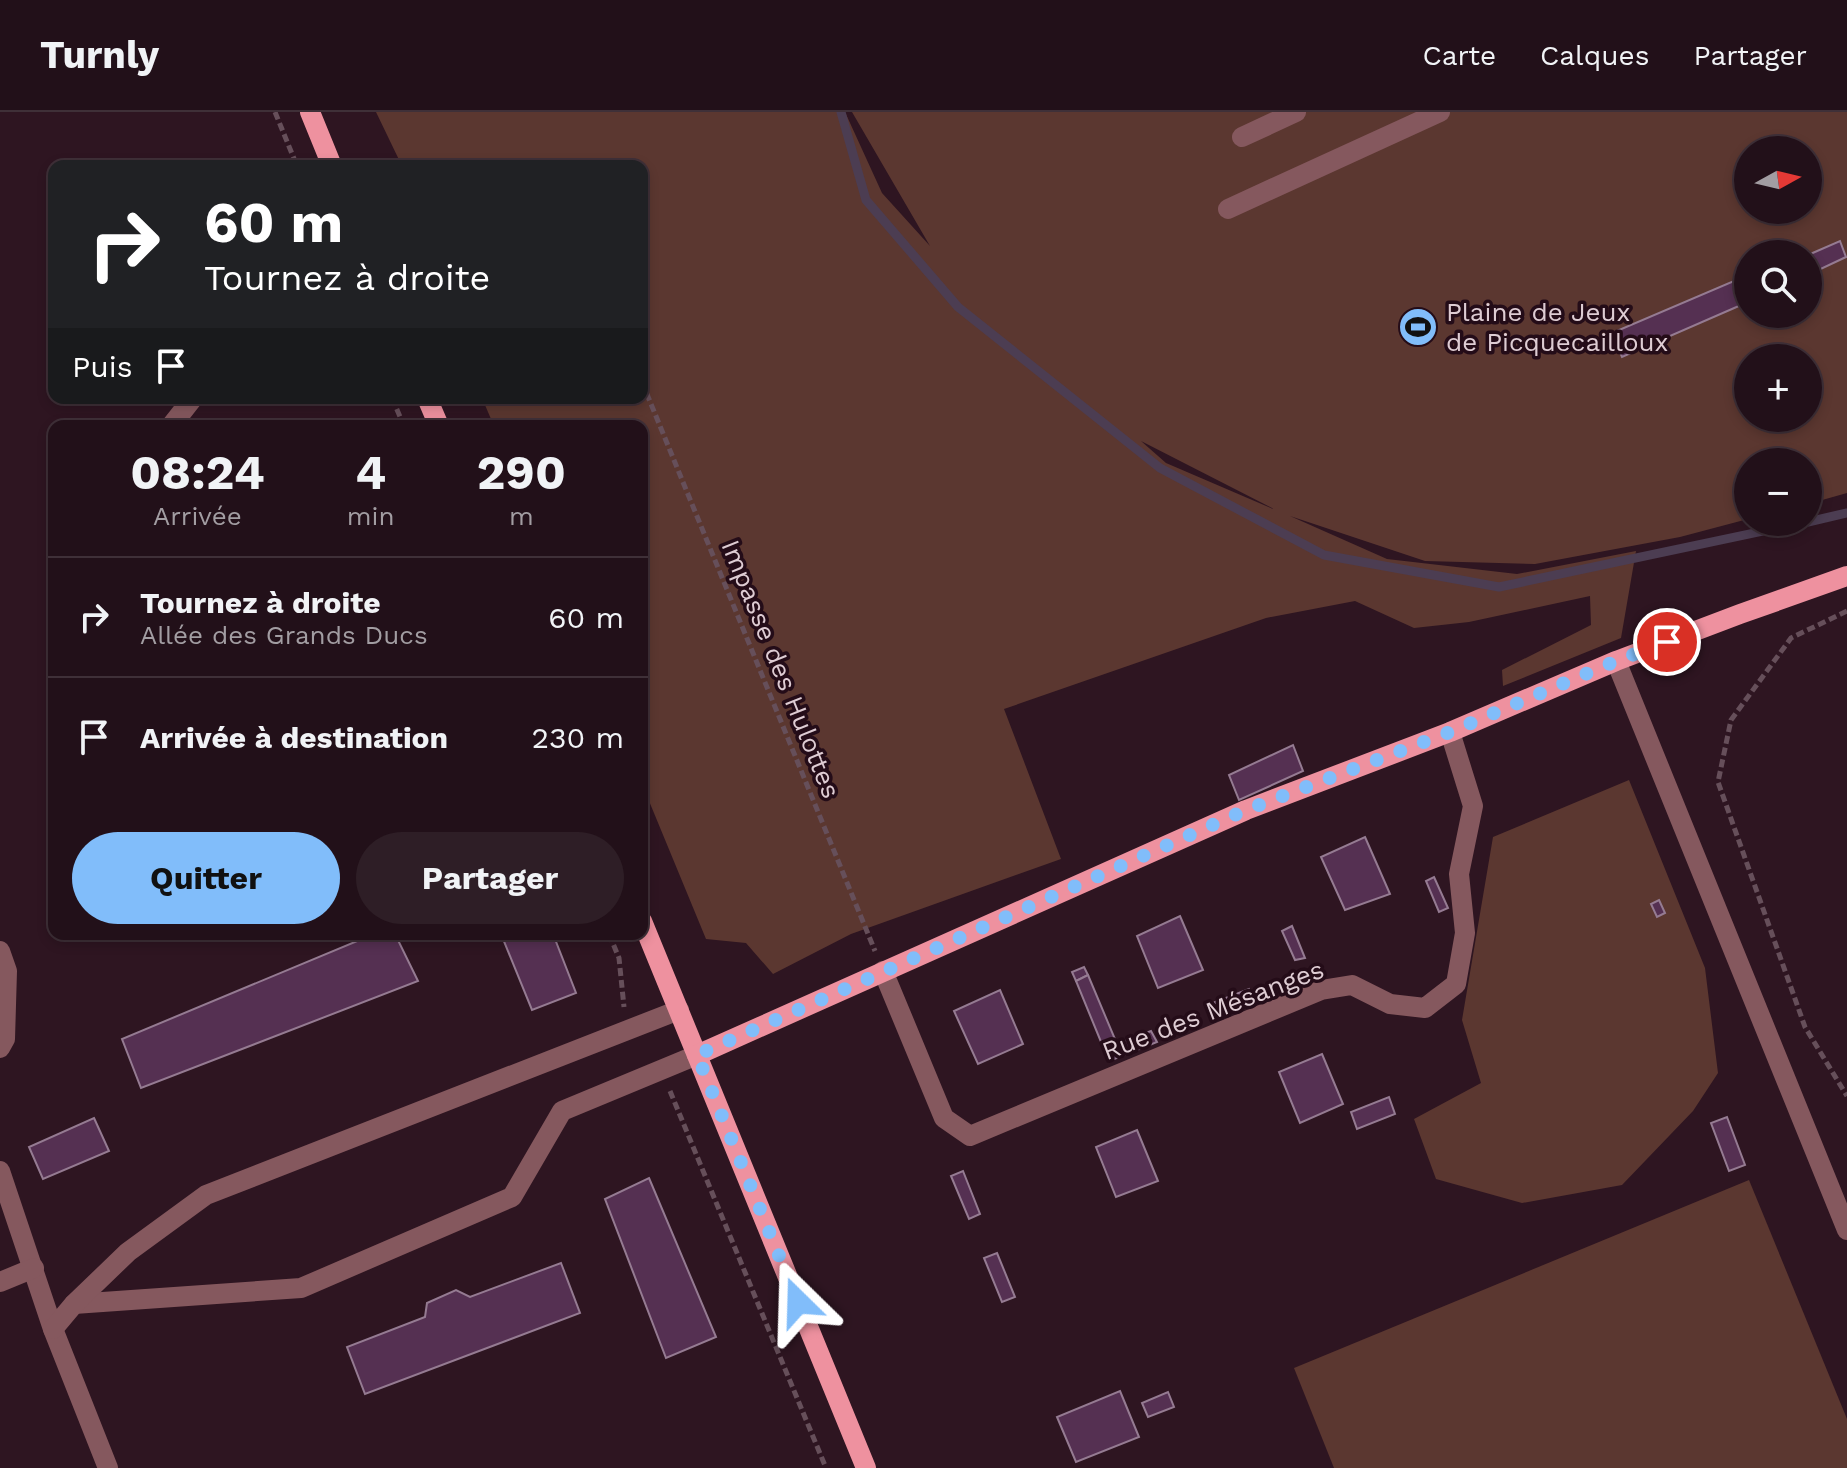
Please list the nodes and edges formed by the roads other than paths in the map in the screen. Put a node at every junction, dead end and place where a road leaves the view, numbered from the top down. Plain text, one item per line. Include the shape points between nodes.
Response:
1 (310, 112) edge
2 (1296, 112) edge
3 (1440, 112) edge
4 (1242, 137) dead end
5 (330, 160) edge
6 (1228, 209) dead end
7 (188, 404) edge
8 (176, 420) edge
9 (1847, 576) edge
10 (1616, 661) junction
11 (1450, 732) junction
12 (648, 935) edge
13 (0, 951) edge
14 (883, 971) junction
15 (679, 1010) junction
16 (0, 1048) edge
17 (697, 1055) junction
18 (0, 1171) edge
19 (1847, 1230) edge
20 (34, 1268) junction
21 (0, 1282) edge
22 (74, 1304) junction
23 (53, 1329) junction
24 (108, 1468) edge
25 (866, 1468) edge

1 - 5 main road
2 - 4 street
3 - 6 street
7 - 8 street
9 - 10 main road
10 - 11 main road
10 - 19 street
11 - 14 main road via 1246,810
11 - 14 street, Rue des Mésanges via 1473,806 1459,874 1465,933 1456,984 1425,1008 1390,1004 1352,985 1321,990 970,1136 944,1118
12 - 15 main road
13 - 16 street via 7,971 5,1039
14 - 17 main road
15 - 17 main road
15 - 22 street via 206,1195 128,1252
17 - 22 street via 562,1111 512,1197 301,1288
17 - 25 main road
18 - 20 street
20 - 21 street
20 - 23 street
22 - 23 street
23 - 24 street

